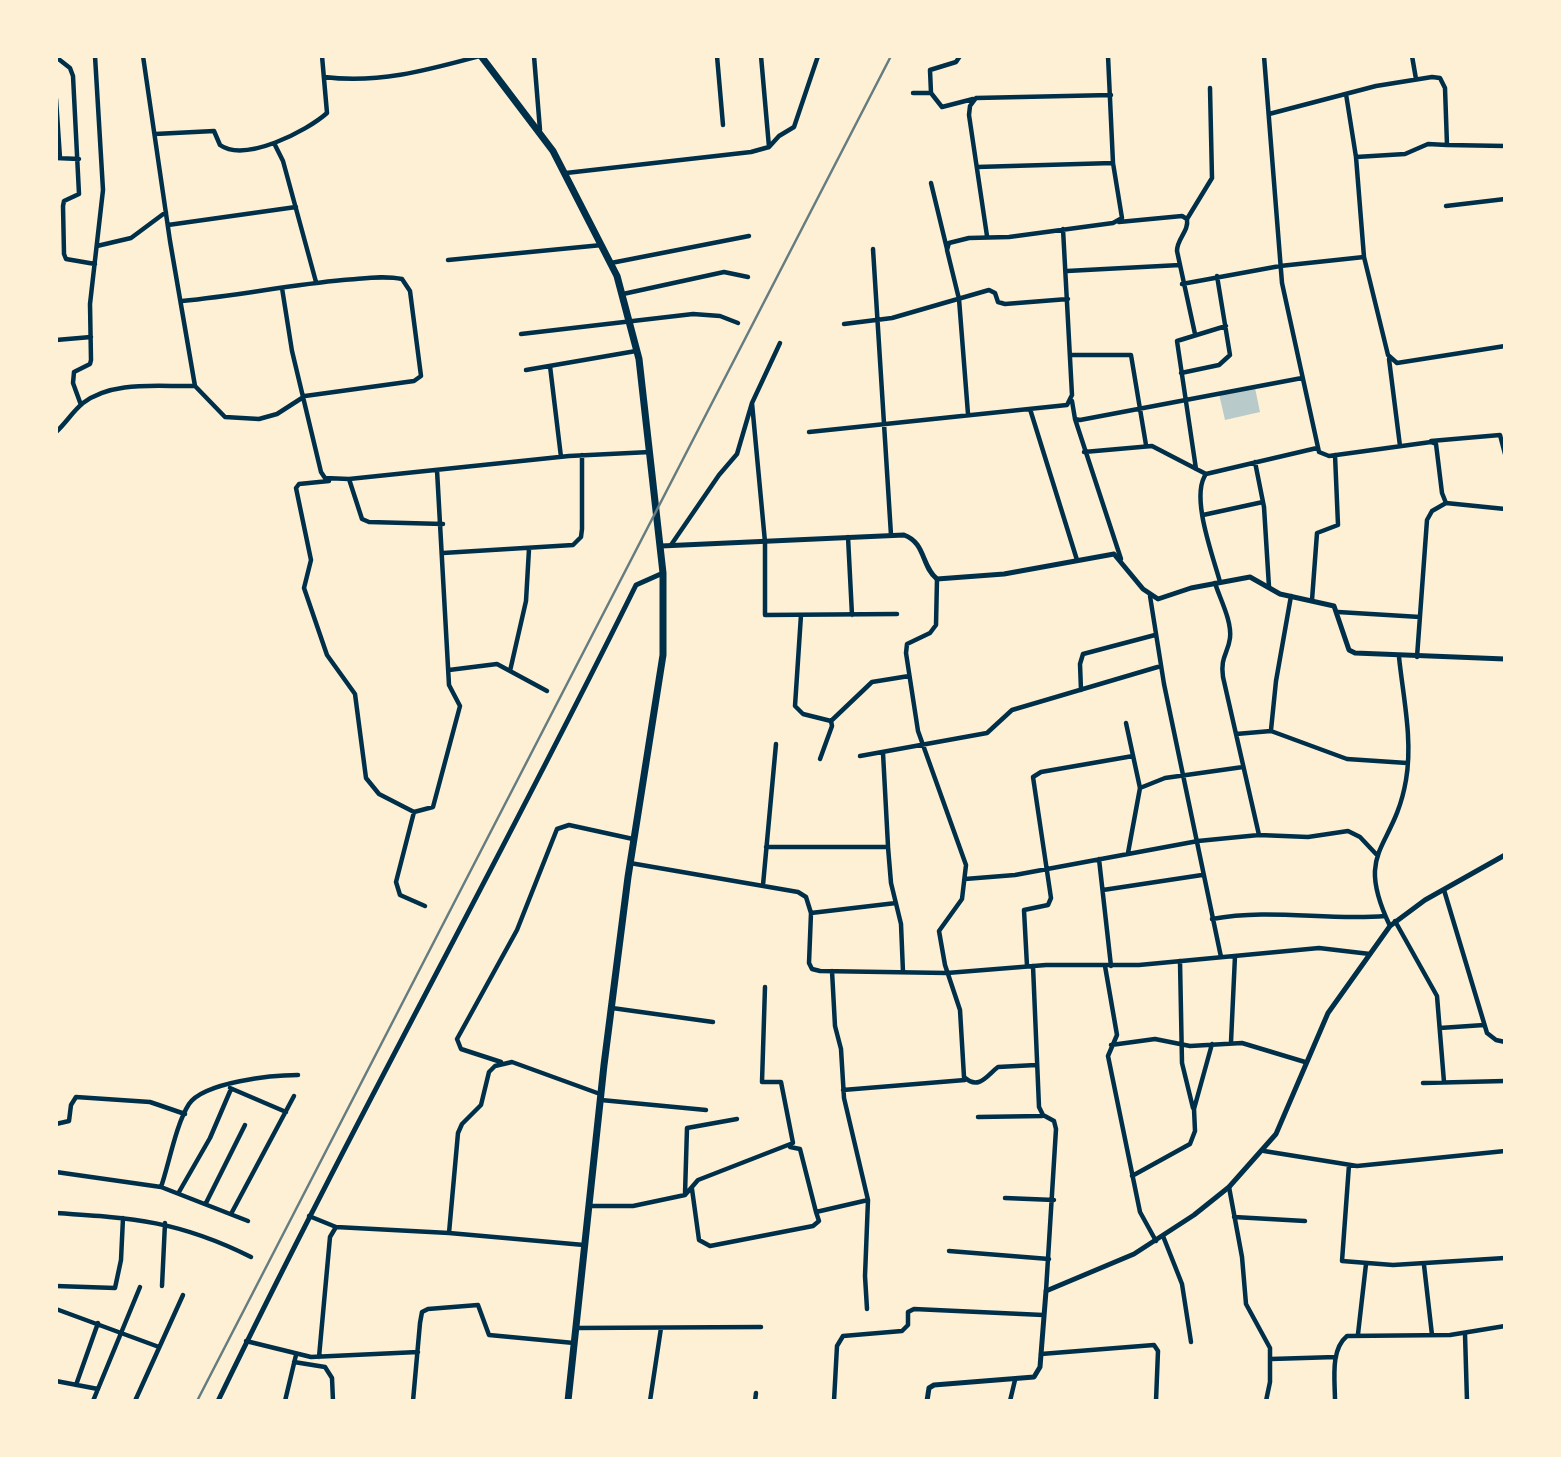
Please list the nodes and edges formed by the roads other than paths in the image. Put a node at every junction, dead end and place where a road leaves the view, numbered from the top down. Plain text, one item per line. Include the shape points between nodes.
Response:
1 (95, 56) edge
2 (143, 56) edge
3 (322, 56) edge
4 (481, 56) edge
5 (534, 56) edge
6 (717, 56) edge
7 (761, 56) edge
8 (818, 56) edge
9 (960, 56) edge
10 (1108, 56) edge
11 (1264, 56) edge
12 (1412, 56) edge
13 (56, 57) edge
14 (324, 77) junction
15 (1416, 79) junction
16 (1210, 88) dead end
17 (913, 93) dead end
18 (932, 93) junction
19 (1346, 94) junction
20 (1111, 95) junction
21 (976, 98) junction
22 (56, 99) edge
23 (1269, 114) junction
24 (723, 125) dead end
25 (540, 131) junction
26 (155, 134) junction
27 (274, 143) junction
28 (1447, 145) junction
29 (1505, 146) edge
30 (769, 147) junction
31 (1356, 157) junction
32 (58, 158) edge
33 (79, 159) junction
34 (1113, 163) junction
35 (977, 167) junction
36 (566, 173) junction
37 (931, 183) dead end
38 (1505, 199) edge
39 (1446, 206) dead end
40 (296, 208) junction
41 (166, 212) junction
42 (1187, 219) junction
43 (1119, 222) junction
44 (168, 225) junction
45 (1063, 229) junction
46 (56, 230) edge
47 (63, 230) junction
48 (749, 236) dead end
49 (987, 236) junction
50 (603, 245) junction
51 (97, 246) junction
52 (873, 249) dead end
53 (947, 250) junction
54 (1364, 257) junction
55 (448, 260) dead end
56 (611, 263) junction
57 (95, 264) junction
58 (1180, 265) junction
59 (1280, 266) junction
60 (1067, 271) junction
61 (1217, 276) junction
62 (748, 277) dead end
63 (316, 282) junction
64 (1182, 284) junction
65 (282, 288) junction
66 (623, 294) junction
67 (959, 299) junction
68 (1068, 299) junction
69 (182, 301) junction
70 (878, 320) junction
71 (631, 322) junction
72 (738, 323) dead end
73 (844, 324) dead end
74 (1226, 326) junction
75 (521, 334) dead end
76 (1195, 334) junction
77 (91, 337) junction
78 (56, 341) edge
79 (780, 343) dead end
80 (1505, 346) edge
81 (638, 355) junction
82 (1070, 355) junction
83 (1388, 355) junction
84 (550, 366) junction
85 (526, 370) dead end
86 (1181, 373) junction
87 (1302, 378) junction
88 (195, 386) junction
89 (305, 396) junction
90 (1186, 399) junction
91 (1072, 401) junction
92 (752, 403) junction
93 (81, 405) junction
94 (1139, 408) junction
95 (1030, 409) junction
96 (968, 414) junction
97 (1075, 419) junction
98 (887, 423) junction
99 (56, 432) edge
100 (809, 432) dead end
101 (1424, 442) junction
102 (1146, 445) junction
103 (1400, 446) junction
104 (1317, 448) junction
105 (651, 452) junction
106 (1084, 452) junction
107 (1505, 454) edge
108 (582, 455) junction
109 (1335, 455) junction
110 (561, 457) junction
111 (1255, 462) junction
112 (1196, 469) junction
113 (437, 470) junction
114 (1206, 474) junction
115 (349, 479) junction
116 (334, 480) junction
117 (1263, 502) junction
118 (1446, 503) junction
119 (1505, 509) edge
120 (1203, 515) junction
121 (443, 524) junction
122 (891, 535) junction
123 (848, 537) junction
124 (765, 542) junction
125 (661, 546) junction
126 (670, 546) junction
127 (529, 548) junction
128 (443, 553) junction
129 (1121, 559) junction
130 (1077, 560) junction
131 (663, 573) junction
132 (937, 579) junction
133 (1217, 582) junction
134 (1269, 587) junction
135 (1150, 596) junction
136 (1291, 596) junction
137 (1312, 600) junction
138 (1338, 612) junction
139 (897, 614) dead end
140 (801, 615) junction
141 (852, 615) junction
142 (1420, 617) junction
143 (1155, 635) junction
144 (1399, 657) junction
145 (1418, 657) junction
146 (1505, 659) edge
147 (1161, 666) junction
148 (449, 670) junction
149 (510, 671) junction
150 (909, 676) junction
151 (1081, 690) junction
152 (547, 691) dead end
153 (831, 721) junction
154 (1126, 723) dead end
155 (1271, 731) junction
156 (1236, 734) junction
157 (776, 744) dead end
158 (922, 747) junction
159 (883, 753) junction
160 (860, 756) dead end
161 (1133, 756) junction
162 (820, 759) dead end
163 (1407, 763) junction
164 (1243, 767) junction
165 (1183, 778) junction
166 (1139, 788) junction
167 (414, 811) junction
168 (1259, 835) junction
169 (634, 839) junction
170 (1198, 841) junction
171 (766, 847) junction
172 (888, 847) junction
173 (1128, 853) junction
174 (1376, 854) junction
175 (1505, 855) edge
176 (1099, 859) junction
177 (630, 863) junction
178 (1046, 869) junction
179 (1202, 875) junction
180 (965, 878) junction
181 (763, 885) junction
182 (1103, 890) junction
183 (1444, 890) junction
184 (896, 903) junction
185 (425, 906) dead end
186 (811, 913) junction
187 (1385, 916) junction
188 (1212, 919) junction
189 (1393, 923) junction
190 (1370, 954) junction
191 (1235, 956) junction
192 (1221, 957) junction
193 (1180, 961) junction
194 (1111, 965) junction
195 (1030, 966) junction
196 (1105, 966) junction
197 (832, 971) junction
198 (903, 972) junction
199 (947, 973) junction
200 (765, 987) dead end
201 (611, 1008) junction
202 (713, 1022) dead end
203 (1484, 1025) junction
204 (1440, 1028) junction
205 (1231, 1042) junction
206 (1505, 1042) edge
207 (1212, 1044) junction
208 (1111, 1045) junction
209 (1184, 1045) junction
210 (503, 1062) junction
211 (1305, 1062) junction
212 (1036, 1065) junction
213 (298, 1075) dead end
214 (966, 1079) junction
215 (1505, 1081) edge
216 (1444, 1082) junction
217 (1423, 1083) dead end
218 (229, 1088) junction
219 (844, 1090) junction
220 (294, 1096) dead end
221 (600, 1097) junction
222 (1194, 1109) junction
223 (706, 1110) dead end
224 (286, 1112) junction
225 (185, 1114) junction
226 (1043, 1115) junction
227 (978, 1117) dead end
228 (737, 1119) dead end
229 (56, 1124) edge
230 (245, 1125) dead end
231 (789, 1147) junction
232 (1264, 1150) junction
233 (1505, 1151) edge
234 (1349, 1165) junction
235 (56, 1172) edge
236 (1132, 1176) junction
237 (161, 1187) junction
238 (1229, 1187) junction
239 (692, 1188) junction
240 (179, 1192) junction
241 (685, 1195) junction
242 (1005, 1198) dead end
243 (868, 1200) junction
244 (1054, 1200) junction
245 (206, 1203) junction
246 (589, 1206) junction
247 (816, 1212) junction
248 (56, 1213) edge
249 (232, 1214) junction
250 (309, 1216) junction
251 (1234, 1217) junction
252 (123, 1218) junction
253 (1305, 1221) dead end
254 (248, 1222) dead end
255 (165, 1223) junction
256 (336, 1227) junction
257 (449, 1233) junction
258 (1163, 1236) junction
259 (1156, 1241) junction
260 (584, 1245) junction
261 (949, 1251) dead end
262 (251, 1257) dead end
263 (1505, 1258) edge
264 (1049, 1259) junction
265 (1366, 1264) junction
266 (1423, 1265) junction
267 (56, 1286) edge
268 (162, 1286) dead end
269 (140, 1287) dead end
270 (1046, 1291) junction
271 (183, 1295) dead end
272 (56, 1309) edge
273 (867, 1309) dead end
274 (1043, 1315) junction
275 (98, 1323) junction
276 (1505, 1326) edge
277 (761, 1327) dead end
278 (576, 1328) junction
279 (661, 1328) junction
280 (121, 1333) junction
281 (1465, 1334) junction
282 (1358, 1335) junction
283 (1432, 1335) junction
284 (246, 1341) junction
285 (1191, 1342) dead end
286 (574, 1343) junction
287 (159, 1346) junction
288 (418, 1352) junction
289 (1041, 1354) junction
290 (296, 1355) junction
291 (319, 1357) junction
292 (1336, 1357) junction
293 (1272, 1359) junction
294 (294, 1362) junction
295 (1015, 1380) junction
296 (56, 1381) edge
297 (76, 1385) junction
298 (98, 1390) junction
299 (756, 1393) dead end
300 (93, 1401) edge
301 (135, 1401) edge
302 (218, 1401) edge
303 (285, 1401) edge
304 (333, 1401) edge
305 (413, 1401) edge
306 (568, 1401) edge
307 (650, 1401) edge
308 (755, 1401) edge
309 (834, 1401) edge
310 (927, 1401) edge
311 (1010, 1401) edge
312 (1156, 1401) edge
313 (1266, 1401) edge
314 (1335, 1401) edge
315 (1467, 1401) edge

1 - 51 street via 103,190
2 - 26 street
3 - 14 street
4 - 14 street via 406,76
4 - 25 highway
5 - 25 street
6 - 24 street
7 - 30 street
8 - 30 street via 794,127
9 - 18 street via 956,62 930,69
10 - 20 street
11 - 23 street
12 - 15 street
13 - 33 street via 73,76
14 - 27 street via 327,113
15 - 19 street
15 - 28 street via 1432,77 1443,82
16 - 42 street via 1212,178
17 - 18 street
18 - 21 street via 942,107
19 - 23 street
19 - 31 street
20 - 21 street
20 - 34 street
21 - 35 street via 969,115
22 - 32 street
23 - 59 street
25 - 36 highway
26 - 27 street via 214,131 220,145 232,150
26 - 41 street
27 - 40 street
28 - 29 street
28 - 31 street
30 - 36 street
31 - 54 street
32 - 33 street
33 - 47 street via 79,194 64,201
34 - 35 street
34 - 43 street via 1122,214
35 - 49 street
36 - 50 highway
37 - 53 street
38 - 39 street
40 - 44 street
40 - 63 street
41 - 44 street
41 - 51 street via 131,238
42 - 43 street
42 - 58 street via 1187,229 1177,244
43 - 45 street
44 - 69 street
45 - 49 street
45 - 60 street
46 - 47 street
47 - 57 street via 66,259
48 - 56 street
49 - 53 street via 949,243
50 - 55 street
50 - 56 highway
51 - 57 street
52 - 70 street
53 - 67 street
54 - 59 street
54 - 83 street
56 - 66 highway
57 - 77 street
58 - 60 street
58 - 64 street
59 - 61 street
59 - 87 street
60 - 68 street
61 - 64 street
61 - 74 street
62 - 66 street via 724,272
63 - 65 street
63 - 89 street via 392,277 407,284 421,376 414,381
64 - 76 street
65 - 69 street
65 - 89 street
66 - 71 highway
67 - 68 street via 989,290 1005,304
67 - 70 street
67 - 96 street
68 - 82 street
69 - 88 street
70 - 73 street
70 - 98 street
71 - 72 street via 706,314
71 - 75 street
71 - 81 highway
74 - 76 street
74 - 86 street via 1228,359
76 - 86 street via 1177,341
77 - 78 street
77 - 93 street via 90,364 74,372 72,378
79 - 92 street
80 - 83 street via 1397,363
81 - 84 street
81 - 105 highway
82 - 91 street
82 - 94 street via 1131,355
83 - 103 street
84 - 85 street
84 - 110 street
86 - 90 street
87 - 90 street
87 - 104 street
88 - 89 street via 225,417 237,420 277,414
88 - 93 street via 115,389
89 - 116 street via 321,472
90 - 94 street
90 - 112 street
91 - 95 street via 1061,407
91 - 97 street
92 - 124 street
92 - 126 street via 737,454
93 - 99 street
94 - 97 street
94 - 102 street
95 - 96 street
95 - 130 street
96 - 98 street
97 - 106 street
98 - 100 street
98 - 122 street
101 - 103 street
101 - 107 street via 1500,435
101 - 118 street via 1436,444
102 - 106 street
102 - 112 street
103 - 109 street
104 - 109 street via 1323,455
104 - 111 street
105 - 108 street
105 - 125 highway
106 - 129 street
108 - 110 street
108 - 127 street via 581,537 573,545
109 - 137 street via 1338,524 1317,533
110 - 113 street
111 - 114 street
111 - 117 street
112 - 114 street
113 - 115 street
113 - 121 street
114 - 120 street via 1199,486
115 - 116 street
115 - 121 street via 362,519
116 - 167 street via 296,488 311,560 304,588 327,655 355,694 366,778 379,794
117 - 120 street
117 - 134 street
118 - 119 street
118 - 142 street via 1427,520
120 - 133 street
121 - 128 street
122 - 123 street
122 - 132 street via 914,539
123 - 124 street
123 - 141 street
124 - 126 street
124 - 140 street via 765,615
125 - 126 street
125 - 131 highway
127 - 128 street
127 - 149 street via 526,601
128 - 148 street
129 - 130 street via 1114,554
129 - 135 street
130 - 132 street via 1004,574
131 - 169 highway via 663,655
131 - 250 street via 636,585 542,775
132 - 150 street via 936,625 907,645
133 - 134 street via 1250,577
133 - 135 street via 1165,598
133 - 156 street via 1230,631 1221,660
134 - 136 street
135 - 143 street
136 - 137 street
136 - 155 street
137 - 138 street via 1334,606
138 - 142 street
138 - 144 street via 1349,650
139 - 141 street
140 - 141 street
140 - 153 street via 795,706 799,712
142 - 145 street
143 - 147 street
143 - 151 street via 1083,654
144 - 145 street
144 - 163 street
145 - 146 street
147 - 151 street
147 - 165 street
148 - 149 street via 488,663
148 - 167 street via 459,713 433,807
149 - 152 street
150 - 153 street via 872,682
150 - 158 street
151 - 158 street via 1006,713 987,733
153 - 162 street
154 - 161 street
155 - 156 street
155 - 163 street via 1347,759
156 - 164 street
157 - 171 street
158 - 159 street
158 - 180 street via 961,848
159 - 160 street
159 - 172 street
161 - 166 street
161 - 178 street via 1033,777
163 - 174 street via 1398,810
164 - 165 street
164 - 168 street
165 - 166 street via 1156,780
165 - 170 street
166 - 173 street
167 - 185 street via 397,890
168 - 170 street
168 - 174 street via 1308,837 1348,831
169 - 177 highway
169 - 210 street via 569,825 557,829 517,930 457,1039 461,1049
170 - 173 street
170 - 179 street
171 - 172 street
171 - 181 street
172 - 184 street
173 - 176 street
174 - 187 street via 1374,889
175 - 183 street
176 - 178 street
176 - 182 street
177 - 181 street
177 - 201 highway
178 - 180 street
178 - 195 street via 1050,902 1024,910
179 - 182 street
179 - 188 street
180 - 199 street via 960,905 939,931
181 - 186 street via 799,892 806,897
182 - 194 street
183 - 189 street
183 - 203 street
184 - 186 street
184 - 198 street
186 - 197 street via 809,963 812,969
187 - 188 street via 1332,919 1251,912
187 - 189 street
188 - 192 street
189 - 190 street
189 - 204 street via 1434,987
190 - 191 street via 1319,948
190 - 211 street via 1328,1013
191 - 192 street
191 - 205 street
192 - 193 street
193 - 194 street
193 - 209 street
194 - 196 street
195 - 196 street
195 - 199 street
195 - 212 street
196 - 208 street via 1118,1035
197 - 198 street
197 - 219 street
198 - 199 street
199 - 214 street via 960,1010
200 - 231 street via 762,1082 780,1082 793,1143
201 - 202 street
201 - 221 highway
203 - 204 street
203 - 206 street via 1490,1037
204 - 216 street
205 - 207 street
205 - 211 street
207 - 209 street
207 - 222 street
208 - 209 street via 1155,1039
208 - 236 street via 1108,1056
209 - 222 street via 1182,1063
210 - 221 street
210 - 257 street via 489,1072 481,1105 460,1128
211 - 232 street via 1276,1134
212 - 214 street via 998,1067 987,1080
212 - 226 street
213 - 218 street via 266,1075
214 - 219 street
215 - 216 street
216 - 217 street
218 - 224 street
218 - 225 street via 195,1098
218 - 240 street via 210,1138
219 - 243 street
220 - 224 street
221 - 223 street
221 - 246 highway
222 - 236 street via 1190,1144
224 - 249 street
225 - 229 street via 149,1102 76,1097 69,1121
225 - 237 street
226 - 227 street
226 - 244 street via 1056,1124
228 - 241 street via 687,1128
230 - 245 street
231 - 239 street via 704,1177
231 - 247 street via 800,1149
232 - 234 street
232 - 238 street
233 - 234 street
234 - 265 street via 1340,1258
235 - 237 street
236 - 259 street via 1143,1221
237 - 240 street
238 - 251 street
238 - 258 street
239 - 241 street
239 - 247 street via 699,1240 710,1246 813,1226 819,1221
240 - 245 street
241 - 246 street via 633,1206
242 - 244 street
243 - 247 street
243 - 273 street
244 - 264 street
245 - 249 street
246 - 260 highway
248 - 252 street
249 - 254 street
250 - 256 street
250 - 284 street
251 - 253 street
251 - 293 street via 1246,1304 1267,1338
252 - 255 street
252 - 267 street via 115,1288
255 - 262 street
255 - 268 street
256 - 257 street
256 - 291 street via 331,1232
257 - 260 street
258 - 259 street
258 - 285 street via 1182,1284
259 - 270 street
260 - 278 highway
261 - 264 street
263 - 266 street
264 - 270 street
265 - 266 street
265 - 282 street
266 - 283 street
269 - 280 street
270 - 274 street
271 - 287 street
272 - 275 street
274 - 289 street
274 - 309 street via 914,1308 902,1331 843,1336 837,1346
275 - 280 street
275 - 297 street
276 - 281 street
277 - 279 street
278 - 279 street
278 - 286 highway
279 - 307 street
280 - 287 street
280 - 298 street
281 - 283 street
281 - 315 street
282 - 283 street
282 - 292 street via 1340,1342
284 - 290 street
284 - 302 street
286 - 288 street via 493,1336 486,1332 478,1305 460,1305 422,1312
286 - 306 highway
287 - 301 street
288 - 291 street
288 - 305 street
289 - 295 street via 1034,1377
289 - 312 street via 1154,1345 1158,1351
290 - 291 street
290 - 294 street
292 - 293 street
292 - 314 street
293 - 313 street
294 - 303 street
294 - 304 street via 325,1367 332,1378
295 - 310 street via 934,1385
295 - 311 street
296 - 297 street
297 - 298 street
298 - 300 street
299 - 308 street

